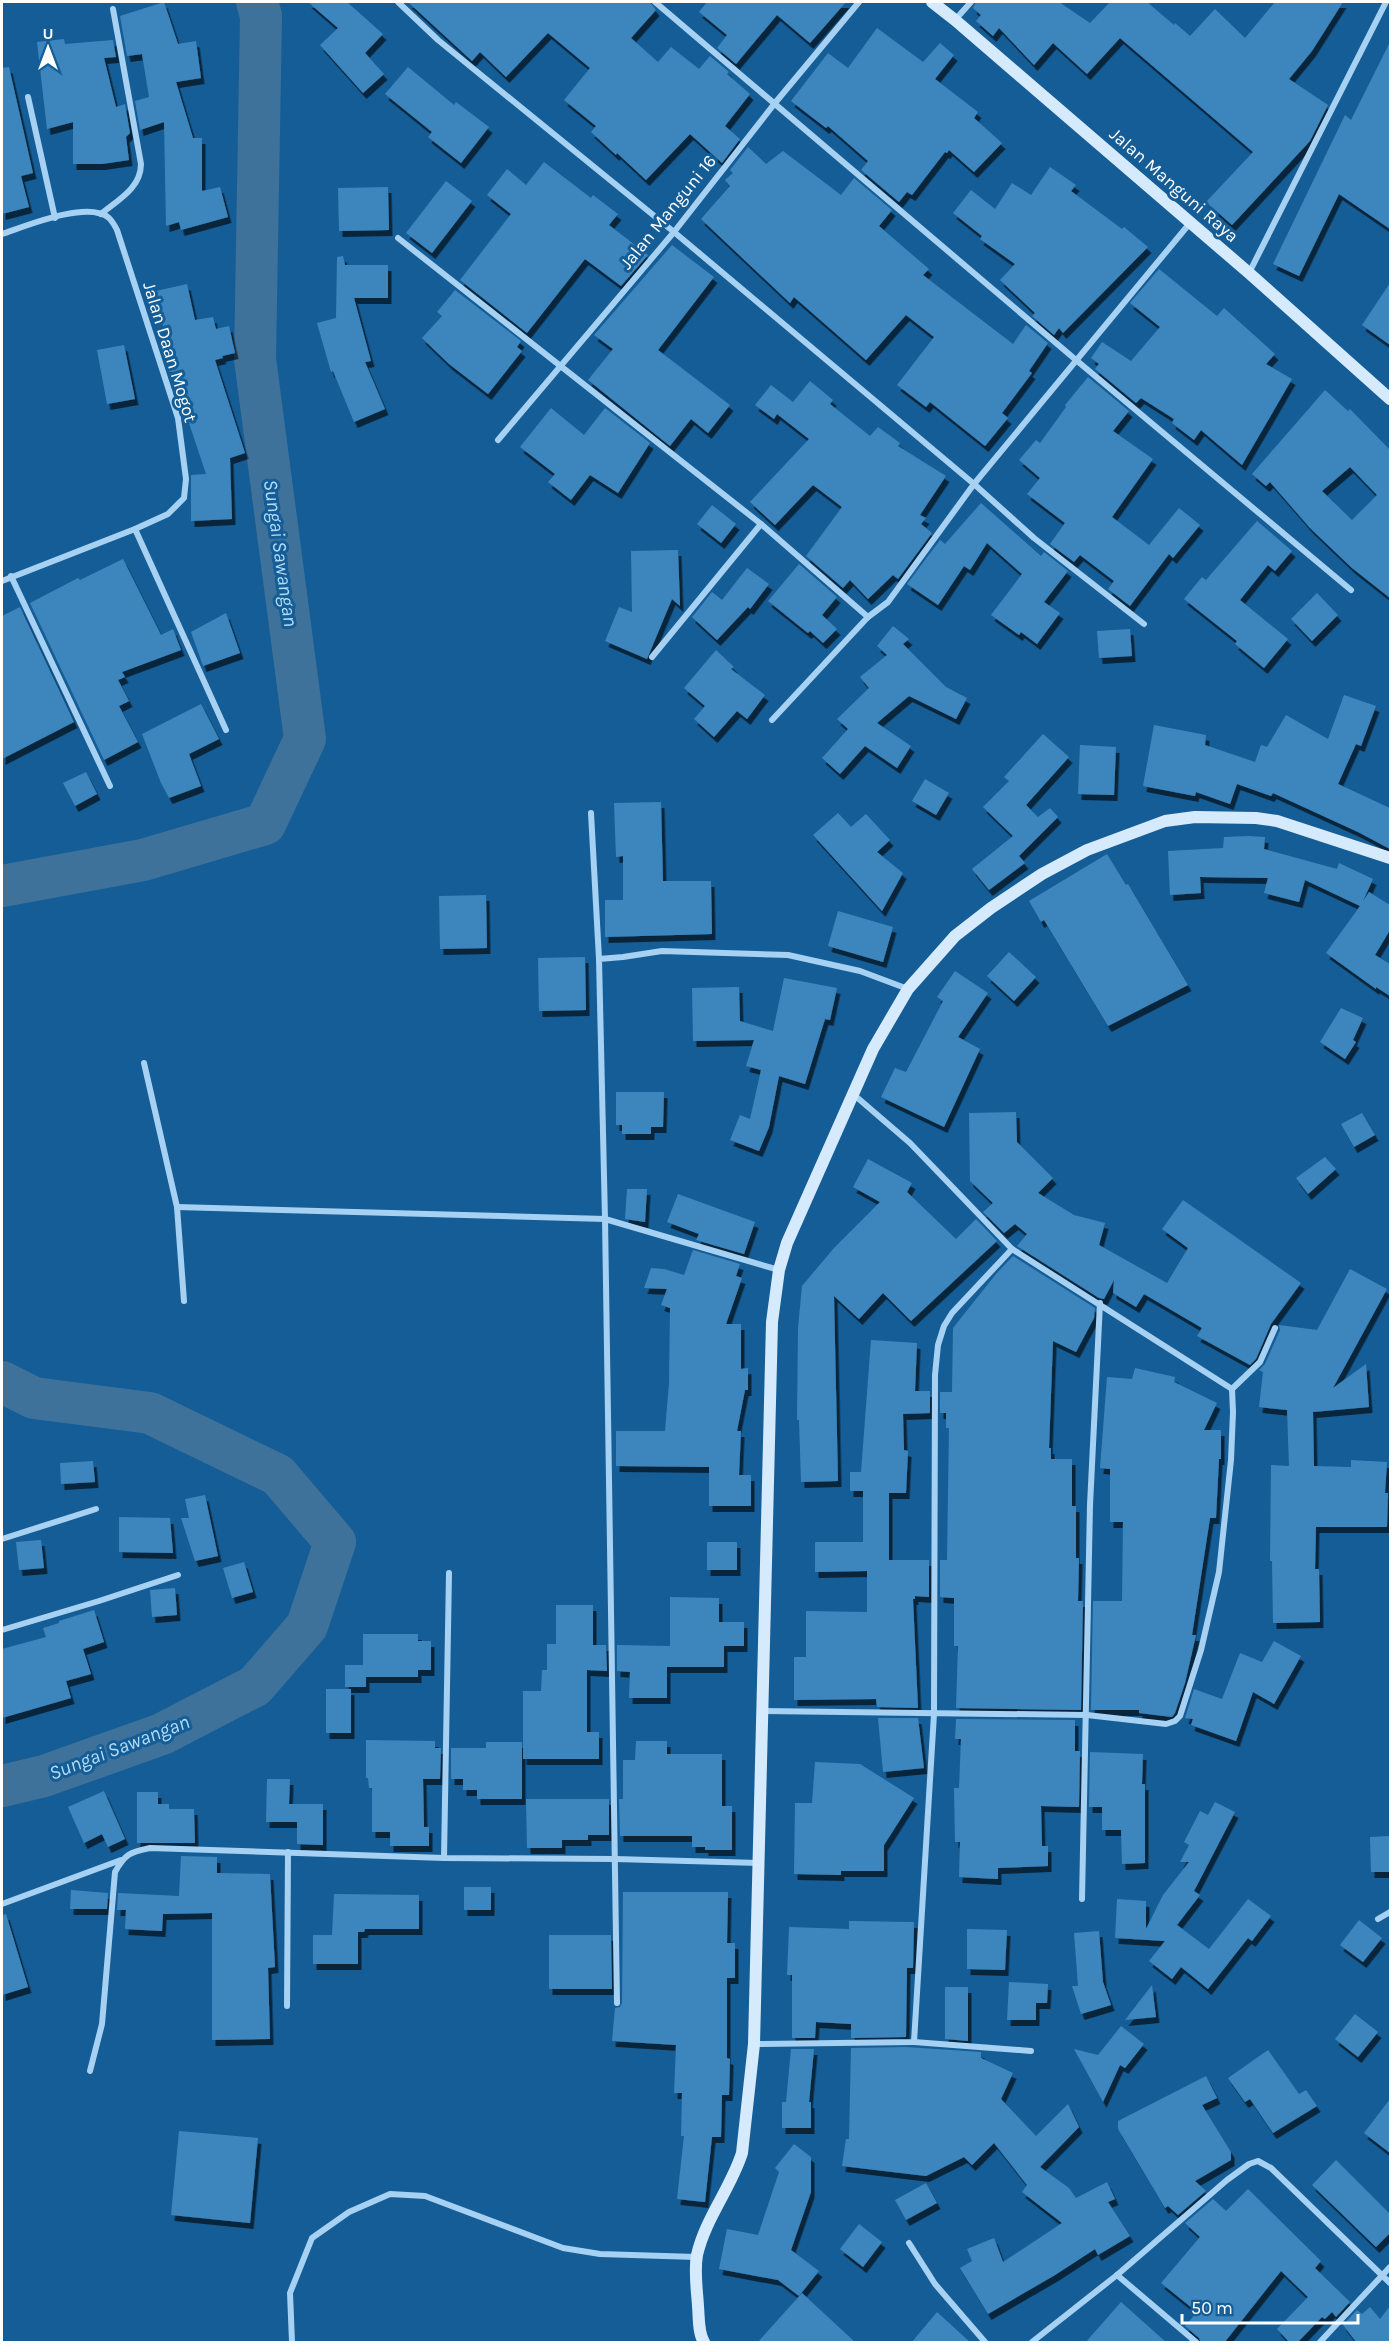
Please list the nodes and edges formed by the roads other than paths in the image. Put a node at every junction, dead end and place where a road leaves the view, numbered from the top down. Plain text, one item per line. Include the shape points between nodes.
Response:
1 (398, 2) edge
2 (655, 2) edge
3 (859, 2) edge
4 (932, 2) edge
5 (972, 2) edge
6 (1386, 2) edge
7 (113, 9) dead end
8 (955, 20) junction
9 (28, 97) dead end
10 (775, 103) junction
11 (101, 214) junction
12 (55, 218) junction
13 (1190, 223) junction
14 (674, 232) junction
15 (2, 234) edge
16 (398, 238) dead end
17 (1249, 273) junction
18 (1076, 360) junction
19 (560, 365) junction
20 (1390, 399) edge
21 (498, 440) dead end
22 (975, 484) junction
23 (761, 524) junction
24 (135, 529) junction
25 (12, 576) junction
26 (2, 581) edge
27 (1351, 590) dead end
28 (868, 617) junction
29 (1144, 624) dead end
30 (652, 657) dead end
31 (772, 720) dead end
32 (226, 730) dead end
33 (110, 786) dead end
34 (591, 813) dead end
35 (1390, 858) edge
36 (599, 958) junction
37 (908, 989) junction
38 (144, 1063) dead end
39 (852, 1093) junction
40 (177, 1207) junction
41 (605, 1219) junction
42 (1012, 1249) junction
43 (779, 1270) junction
44 (184, 1301) dead end
45 (1100, 1303) junction
46 (1275, 1328) dead end
47 (1232, 1389) junction
48 (96, 1509) dead end
49 (2, 1539) edge
50 (449, 1573) dead end
51 (178, 1575) dead end
52 (2, 1630) edge
53 (763, 1711) junction
54 (934, 1714) junction
55 (1087, 1715) junction
56 (288, 1852) junction
57 (444, 1858) junction
58 (615, 1858) junction
59 (122, 1860) junction
60 (760, 1863) junction
61 (1082, 1899) dead end
62 (2, 1904) edge
63 (1390, 1912) edge
64 (1378, 1919) dead end
65 (617, 2003) dead end
66 (287, 2006) dead end
67 (914, 2042) junction
68 (754, 2044) junction
69 (1031, 2051) dead end
70 (90, 2071) dead end
71 (909, 2243) dead end
72 (697, 2257) junction
73 (1390, 2267) edge
74 (1117, 2275) junction
75 (1383, 2276) junction
76 (1390, 2283) edge
77 (292, 2343) edge
78 (704, 2343) edge
79 (985, 2343) edge
80 (1032, 2343) edge
81 (1196, 2343) edge
82 (1320, 2343) edge

1 - 14 street via 438,40
2 - 10 street
3 - 10 street, Jalan Manguni 16
4 - 8 street, Jalan Manguni Raya
5 - 8 street
6 - 17 street
7 - 11 street via 141,176 132,189
8 - 13 street, Jalan Manguni Raya
9 - 12 street
10 - 14 street, Jalan Manguni 16
10 - 18 street
11 - 12 street via 80,211
11 - 24 street, Jalan Daan Mogot via 117,230 178,418 186,479 184,498 176,508
12 - 15 street
13 - 17 street, Jalan Manguni Raya
13 - 18 street
14 - 19 street, Jalan Manguni 16
14 - 22 street
16 - 19 street
17 - 20 street, Jalan Manguni Raya
18 - 22 street
18 - 27 street
19 - 21 street, Jalan Manguni 16
19 - 23 street
22 - 28 street via 888,602
22 - 29 street via 1034,538
23 - 28 street
23 - 30 street
24 - 25 street, Jalan Daan Mogot
24 - 32 street
25 - 26 street, Jalan Daan Mogot
25 - 33 street
28 - 31 street
34 - 36 street
35 - 37 street via 1277,821 1195,817 1165,821 1087,850 1042,874 955,936
36 - 37 street via 662,951 788,955 860,971
36 - 41 street
37 - 39 street
38 - 40 street
39 - 42 street via 910,1143
39 - 43 street
40 - 41 street
40 - 44 street
41 - 43 street
41 - 58 street
42 - 45 street
42 - 54 street via 952,1313 938,1346 933,1435
43 - 53 street via 770,1348
45 - 47 street
45 - 55 street via 1090,1505
46 - 47 street via 1260,1362
47 - 55 street via 1231,1460 1219,1572 1201,1650 1180,1716 1166,1724
48 - 49 street
50 - 57 street
51 - 52 street
53 - 54 street
53 - 60 street
54 - 55 street
54 - 67 street
55 - 61 street
56 - 57 street
56 - 59 street via 150,1848 131,1852
56 - 66 street
57 - 58 street
58 - 60 street
58 - 65 street
59 - 62 street
59 - 70 street via 113,1884 102,2024
60 - 68 street
63 - 64 street
67 - 68 street
67 - 69 street
68 - 72 street via 742,2153
71 - 79 street via 934,2284
72 - 77 street via 600,2254 563,2248 425,2196 390,2194 349,2212 312,2238 290,2293
72 - 78 street via 698,2312
73 - 75 street
74 - 75 street via 1227,2180 1258,2161 1271,2168
74 - 80 street
74 - 81 street
75 - 76 street
75 - 82 street

